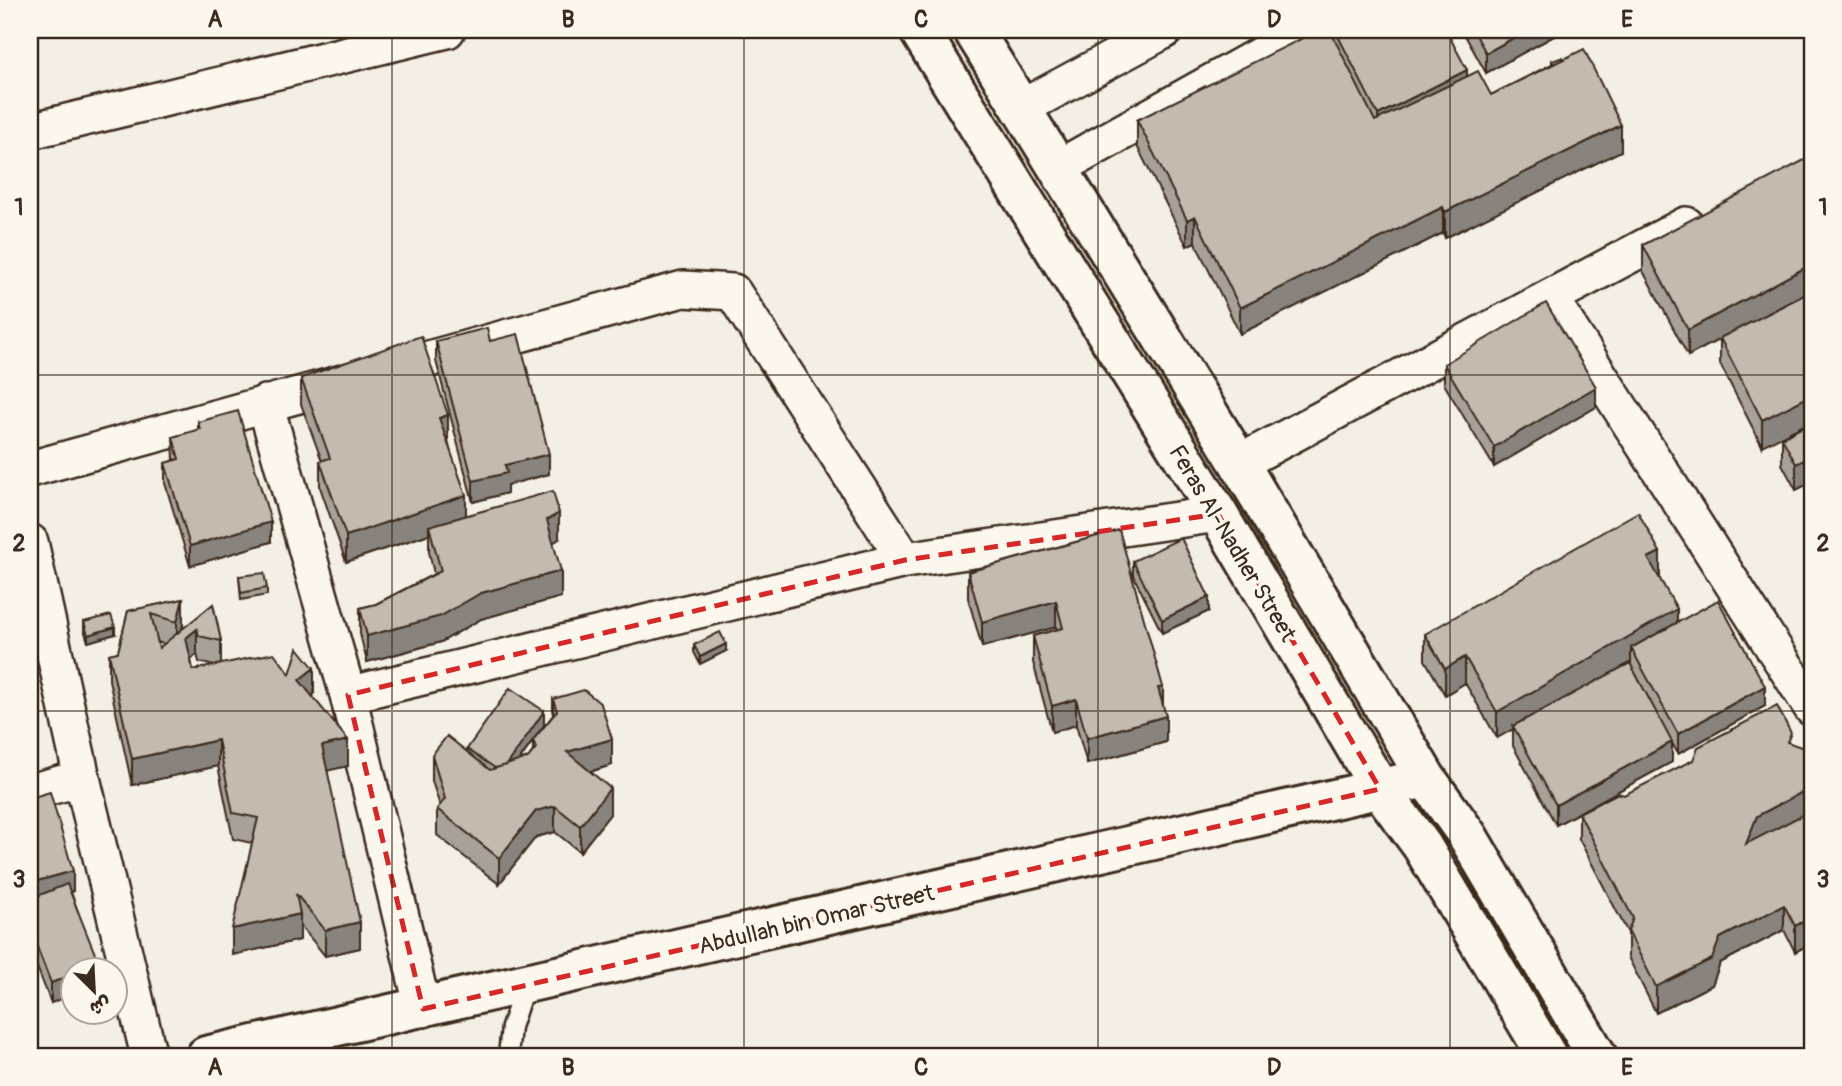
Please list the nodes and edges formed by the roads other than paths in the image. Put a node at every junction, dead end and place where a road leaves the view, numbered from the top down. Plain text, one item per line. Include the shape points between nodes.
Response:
1 (447, 30) edge
2 (919, 30) edge
3 (973, 30) edge
4 (1305, 30) edge
5 (1152, 33) edge
6 (1021, 108) junction
7 (30, 131) edge
8 (1058, 168) junction
9 (1717, 209) edge
10 (1550, 298) junction
11 (265, 404) junction
12 (1239, 463) junction
13 (30, 469) edge
14 (1218, 514) junction
15 (30, 542) edge
16 (905, 560) junction
17 (348, 695) junction
18 (1812, 708) edge
19 (82, 778) junction
20 (1426, 778) junction
21 (1380, 789) junction
22 (30, 792) edge
23 (525, 985) junction
24 (423, 1009) junction
25 (149, 1056) edge
26 (206, 1056) edge
27 (508, 1056) edge
28 (1548, 1056) edge
29 (1597, 1056) edge

1 - 7 street
2 - 14 street, Feras Al-Nadher Street
3 - 6 street, Feras Al-Nadher Street
4 - 8 street
5 - 6 street
6 - 8 street, Feras Al-Nadher Street
8 - 12 street, Feras Al-Nadher Street
9 - 10 street
10 - 12 street
10 - 18 street
11 - 13 street
11 - 16 street via 683,289 733,292
11 - 17 street
12 - 20 street, Feras Al-Nadher Street
14 - 16 street
14 - 21 street, Feras Al-Nadher Street
15 - 19 street
16 - 17 street
17 - 24 street
19 - 22 street
19 - 25 street
20 - 21 street, Abdullah bin Omar Street
20 - 29 street, Feras Al-Nadher Street via 1467,835
21 - 23 street, Abdullah bin Omar Street
21 - 28 street, Feras Al-Nadher Street via 1422,846
23 - 24 street, Abdullah bin Omar Street
23 - 27 lane via 510,1027
24 - 26 street, Abdullah bin Omar Street

